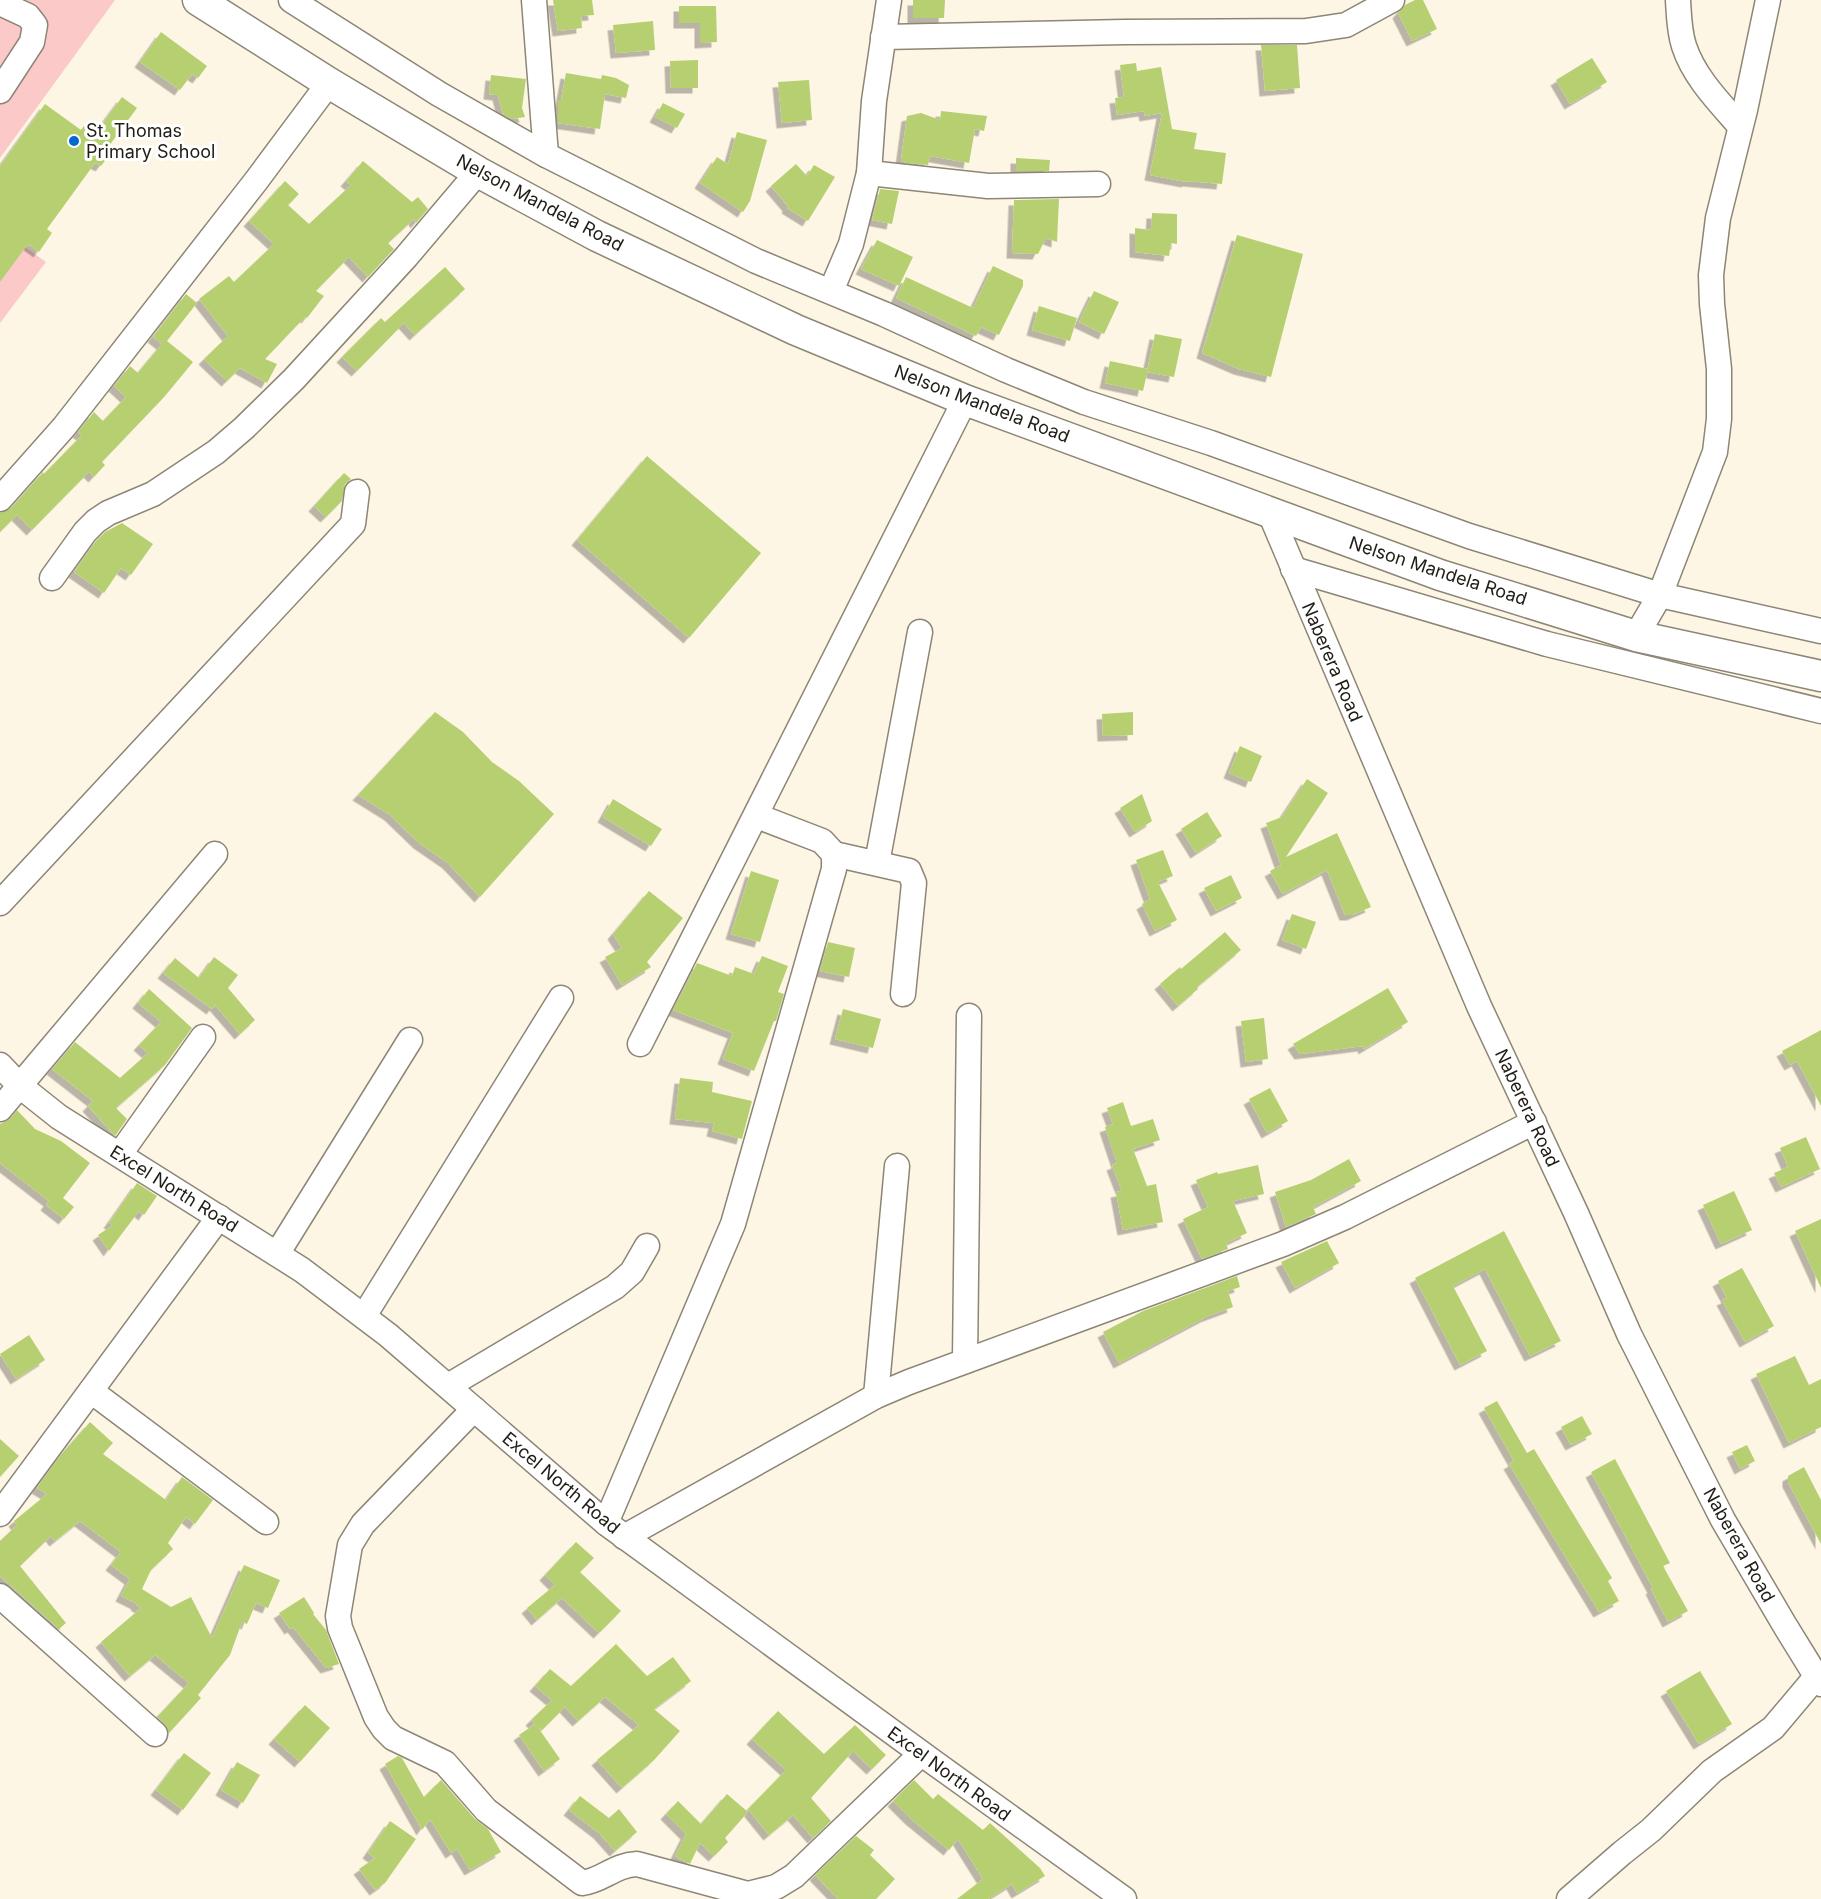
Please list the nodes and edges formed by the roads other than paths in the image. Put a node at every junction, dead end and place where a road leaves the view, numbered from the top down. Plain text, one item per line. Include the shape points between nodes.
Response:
1 (198, 0) edge
2 (291, 0) edge
3 (534, 0) edge
4 (889, 0) edge
5 (1392, 0) edge
6 (1678, 0) edge
7 (1768, 0) edge
8 (0, 3) edge
9 (883, 37) junction
10 (329, 83) junction
11 (0, 91) edge
12 (1740, 126) junction
13 (546, 156) junction
14 (478, 172) junction
15 (869, 173) junction
16 (1098, 184) dead end
17 (831, 291) junction
18 (965, 400) junction
19 (357, 492) dead end
20 (0, 499) edge
21 (1270, 513) junction
22 (1293, 569) junction
23 (52, 578) dead end
24 (1660, 595) junction
25 (1821, 631) edge
26 (920, 632) dead end
27 (1636, 636) junction
28 (1821, 676) edge
29 (1821, 711) edge
30 (757, 816) junction
31 (216, 854) dead end
32 (834, 854) junction
33 (877, 863) junction
34 (0, 903) edge
35 (903, 994) dead end
36 (561, 998) dead end
37 (969, 1016) dead end
38 (203, 1037) dead end
39 (410, 1040) dead end
40 (640, 1044) dead end
41 (0, 1065) edge
42 (20, 1086) junction
43 (0, 1108) edge
44 (1534, 1122) junction
45 (120, 1154) junction
46 (897, 1166) dead end
47 (219, 1217) junction
48 (647, 1246) dead end
49 (277, 1254) junction
50 (364, 1316) junction
51 (965, 1361) junction
52 (448, 1386) junction
53 (91, 1391) junction
54 (876, 1396) junction
55 (474, 1409) junction
56 (0, 1514) edge
57 (266, 1521) dead end
58 (615, 1530) junction
59 (0, 1596) edge
60 (1819, 1680) edge
61 (155, 1734) dead end
62 (921, 1754) junction
63 (1124, 1899) edge
64 (1569, 1899) edge

1 - 10 main road, Nelson Mandela Road
2 - 13 street
3 - 13 street
4 - 9 street
5 - 9 street via 1346,25 1306,31
6 - 12 street via 1680,29 1690,62
7 - 12 street
8 - 11 street via 28,16 35,25 32,42
9 - 15 street
10 - 14 main road, Nelson Mandela Road
10 - 20 street via 64,427
12 - 24 street via 1718,218 1711,275 1719,369 1715,452
13 - 17 street via 756,261
14 - 18 main road, Nelson Mandela Road via 702,287
14 - 23 street via 406,257 244,428 153,494 96,521
15 - 16 street via 988,186
15 - 17 street via 851,244
17 - 24 street via 1084,402 1200,439 1469,536
18 - 21 main road, Nelson Mandela Road
18 - 30 street
19 - 34 street via 353,524
21 - 22 street, Naberera Road
21 - 27 main road, Nelson Mandela Road via 1440,575
22 - 29 street via 1547,644
22 - 44 street, Naberera Road via 1479,1006
24 - 25 street
24 - 27 street
26 - 33 street
27 - 28 main road, Nelson Mandela Road
30 - 32 street via 822,841
30 - 40 street
31 - 42 street
32 - 33 street
32 - 58 street via 834,869 733,1224
33 - 35 street via 909,871 914,883
36 - 50 street
37 - 51 street
38 - 45 street
39 - 49 street
41 - 42 street, Excel North Road
42 - 43 street
42 - 45 street, Excel North Road via 59,1117
44 - 51 street via 1284,1244
44 - 60 street, Naberera Road via 1629,1334 1707,1489
45 - 47 street, Excel North Road
46 - 54 street
47 - 49 street, Excel North Road
47 - 53 street
48 - 52 street via 632,1272 615,1287
49 - 50 street, Excel North Road
50 - 52 street, Excel North Road
51 - 54 street
52 - 55 street, Excel North Road
53 - 56 street
53 - 57 street
54 - 58 street
55 - 58 street, Excel North Road
55 - 62 street via 363,1524 350,1545 338,1611 340,1628 384,1729 393,1738 445,1763 486,1810 582,1883 618,1867 637,1864 748,1894 776,1887 794,1876
58 - 62 street, Excel North Road
59 - 61 street
60 - 64 street via 1773,1728 1712,1771 1651,1830
62 - 63 street, Excel North Road

